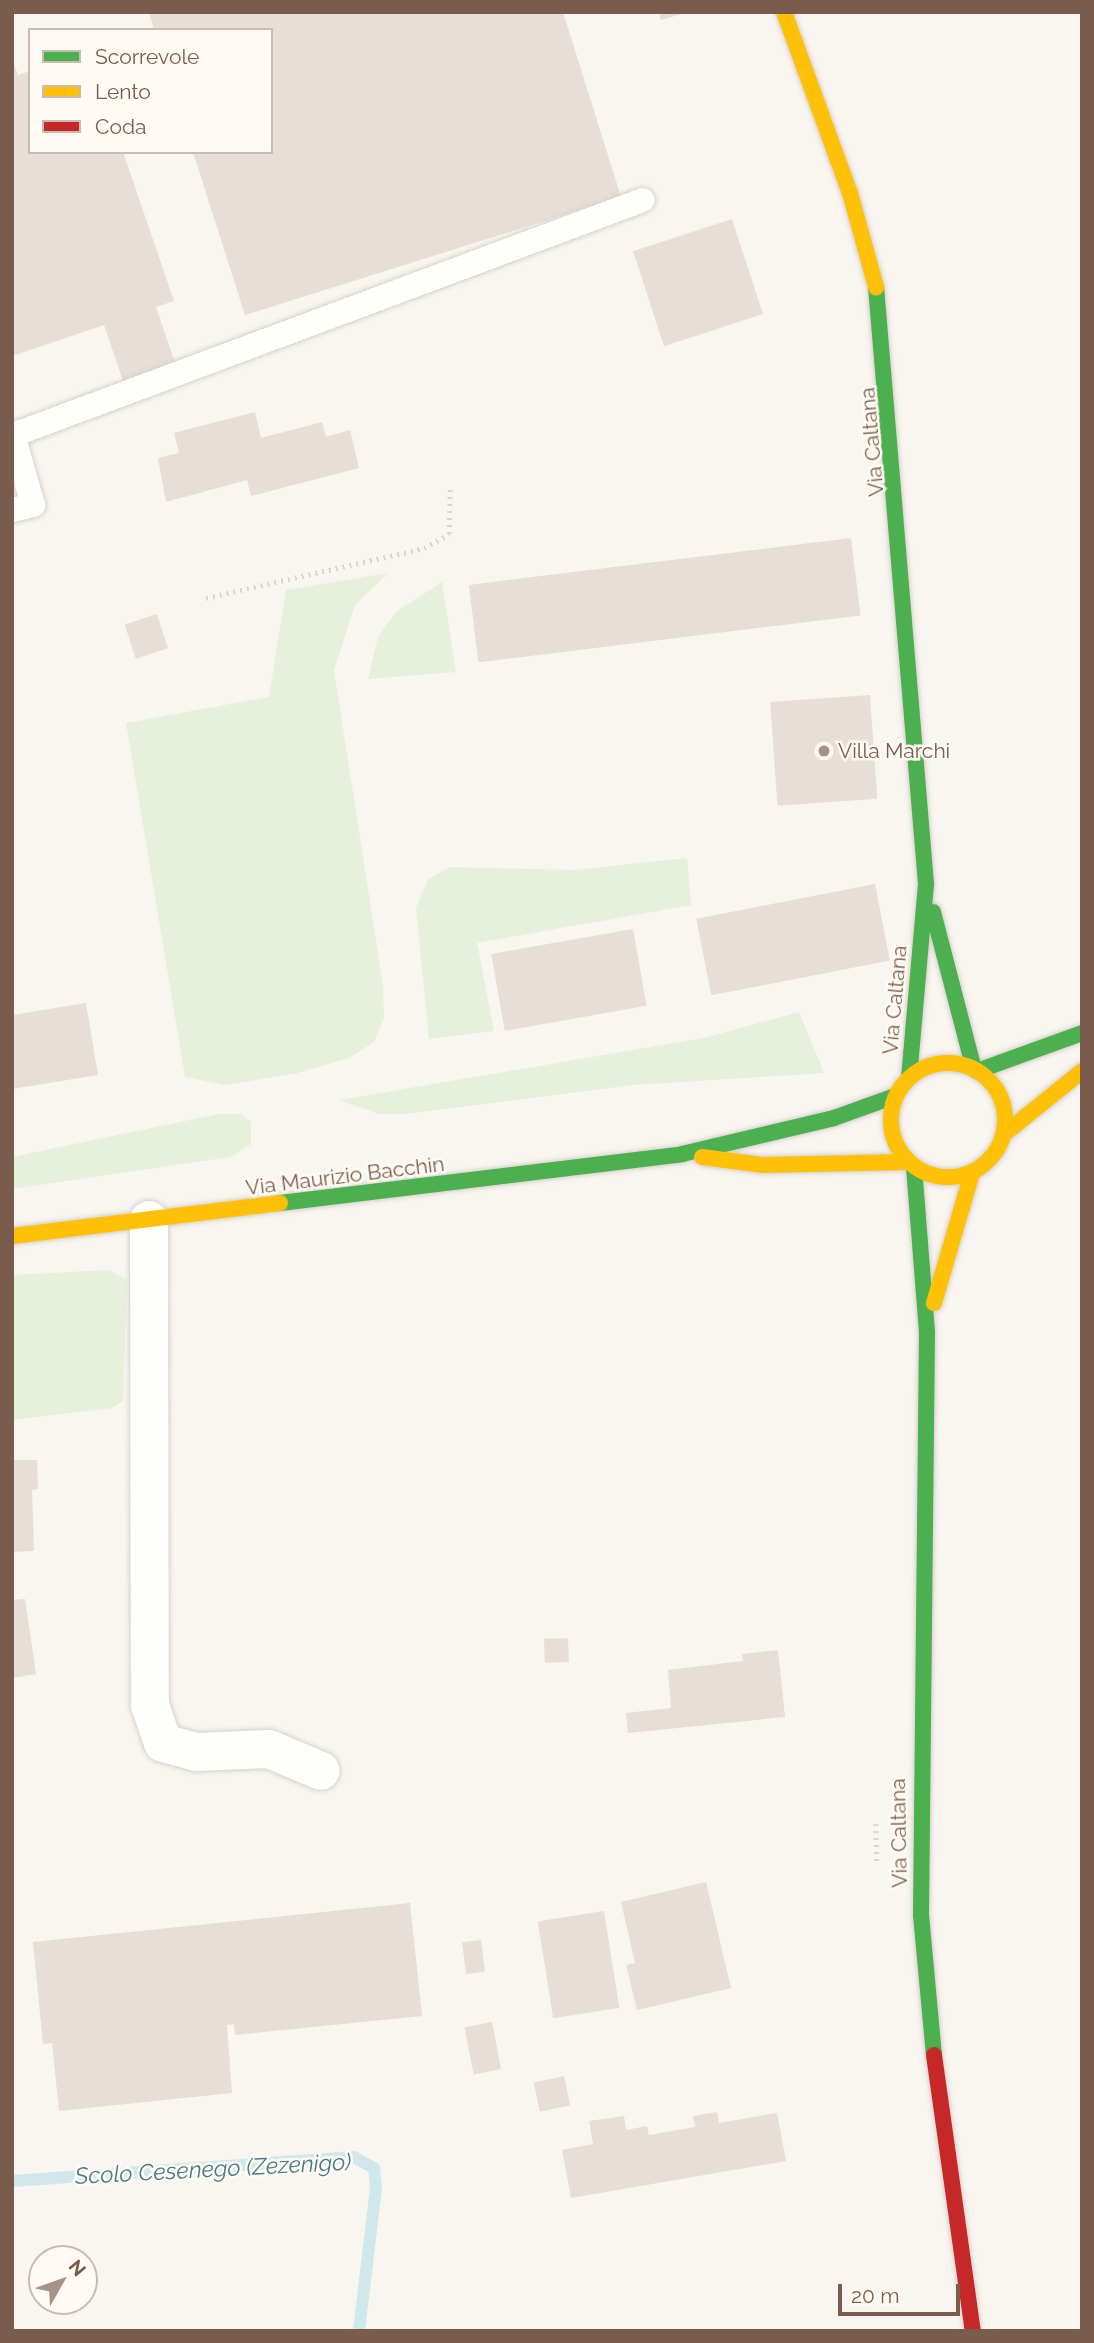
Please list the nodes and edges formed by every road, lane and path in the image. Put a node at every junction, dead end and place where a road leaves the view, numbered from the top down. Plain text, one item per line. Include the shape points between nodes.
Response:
1 (784, 12) edge
2 (643, 200) dead end
3 (450, 486) dead end
4 (12, 510) edge
5 (206, 598) dead end
6 (926, 884) junction
7 (1082, 1033) edge
8 (975, 1070) junction
9 (1082, 1071) edge
10 (909, 1077) junction
11 (895, 1096) junction
12 (1004, 1134) junction
13 (682, 1154) junction
14 (911, 1165) junction
15 (972, 1172) junction
16 (149, 1220) junction
17 (12, 1236) edge
18 (927, 1332) junction
19 (321, 1771) dead end
20 (973, 2331) edge

1 - 6 main road, Via Caltana via 850,193 880,302
2 - 4 lane via 13,435 33,505
3 - 5 path via 449,534 424,548
6 - 8 main road, Via Caltana
6 - 10 main road, Via Caltana
7 - 8 main road
8 - 10 main road via 933,1064
8 - 12 main road via 1001,1098
9 - 12 main road
10 - 11 main road
11 - 13 main road, Via Maurizio Bacchin via 834,1118
11 - 14 main road via 891,1131
12 - 15 main road via 987,1163
13 - 14 main road, Via Maurizio Bacchin via 763,1165
13 - 16 main road, Via Maurizio Bacchin
14 - 15 main road via 943,1177
14 - 18 main road, Via Caltana
15 - 18 main road, Via Caltana via 945,1250
16 - 17 main road, Via Maurizio Bacchin
16 - 19 street via 150,1706 163,1743 197,1752 269,1749
18 - 20 main road, Via Caltana via 921,1915 926,2001

